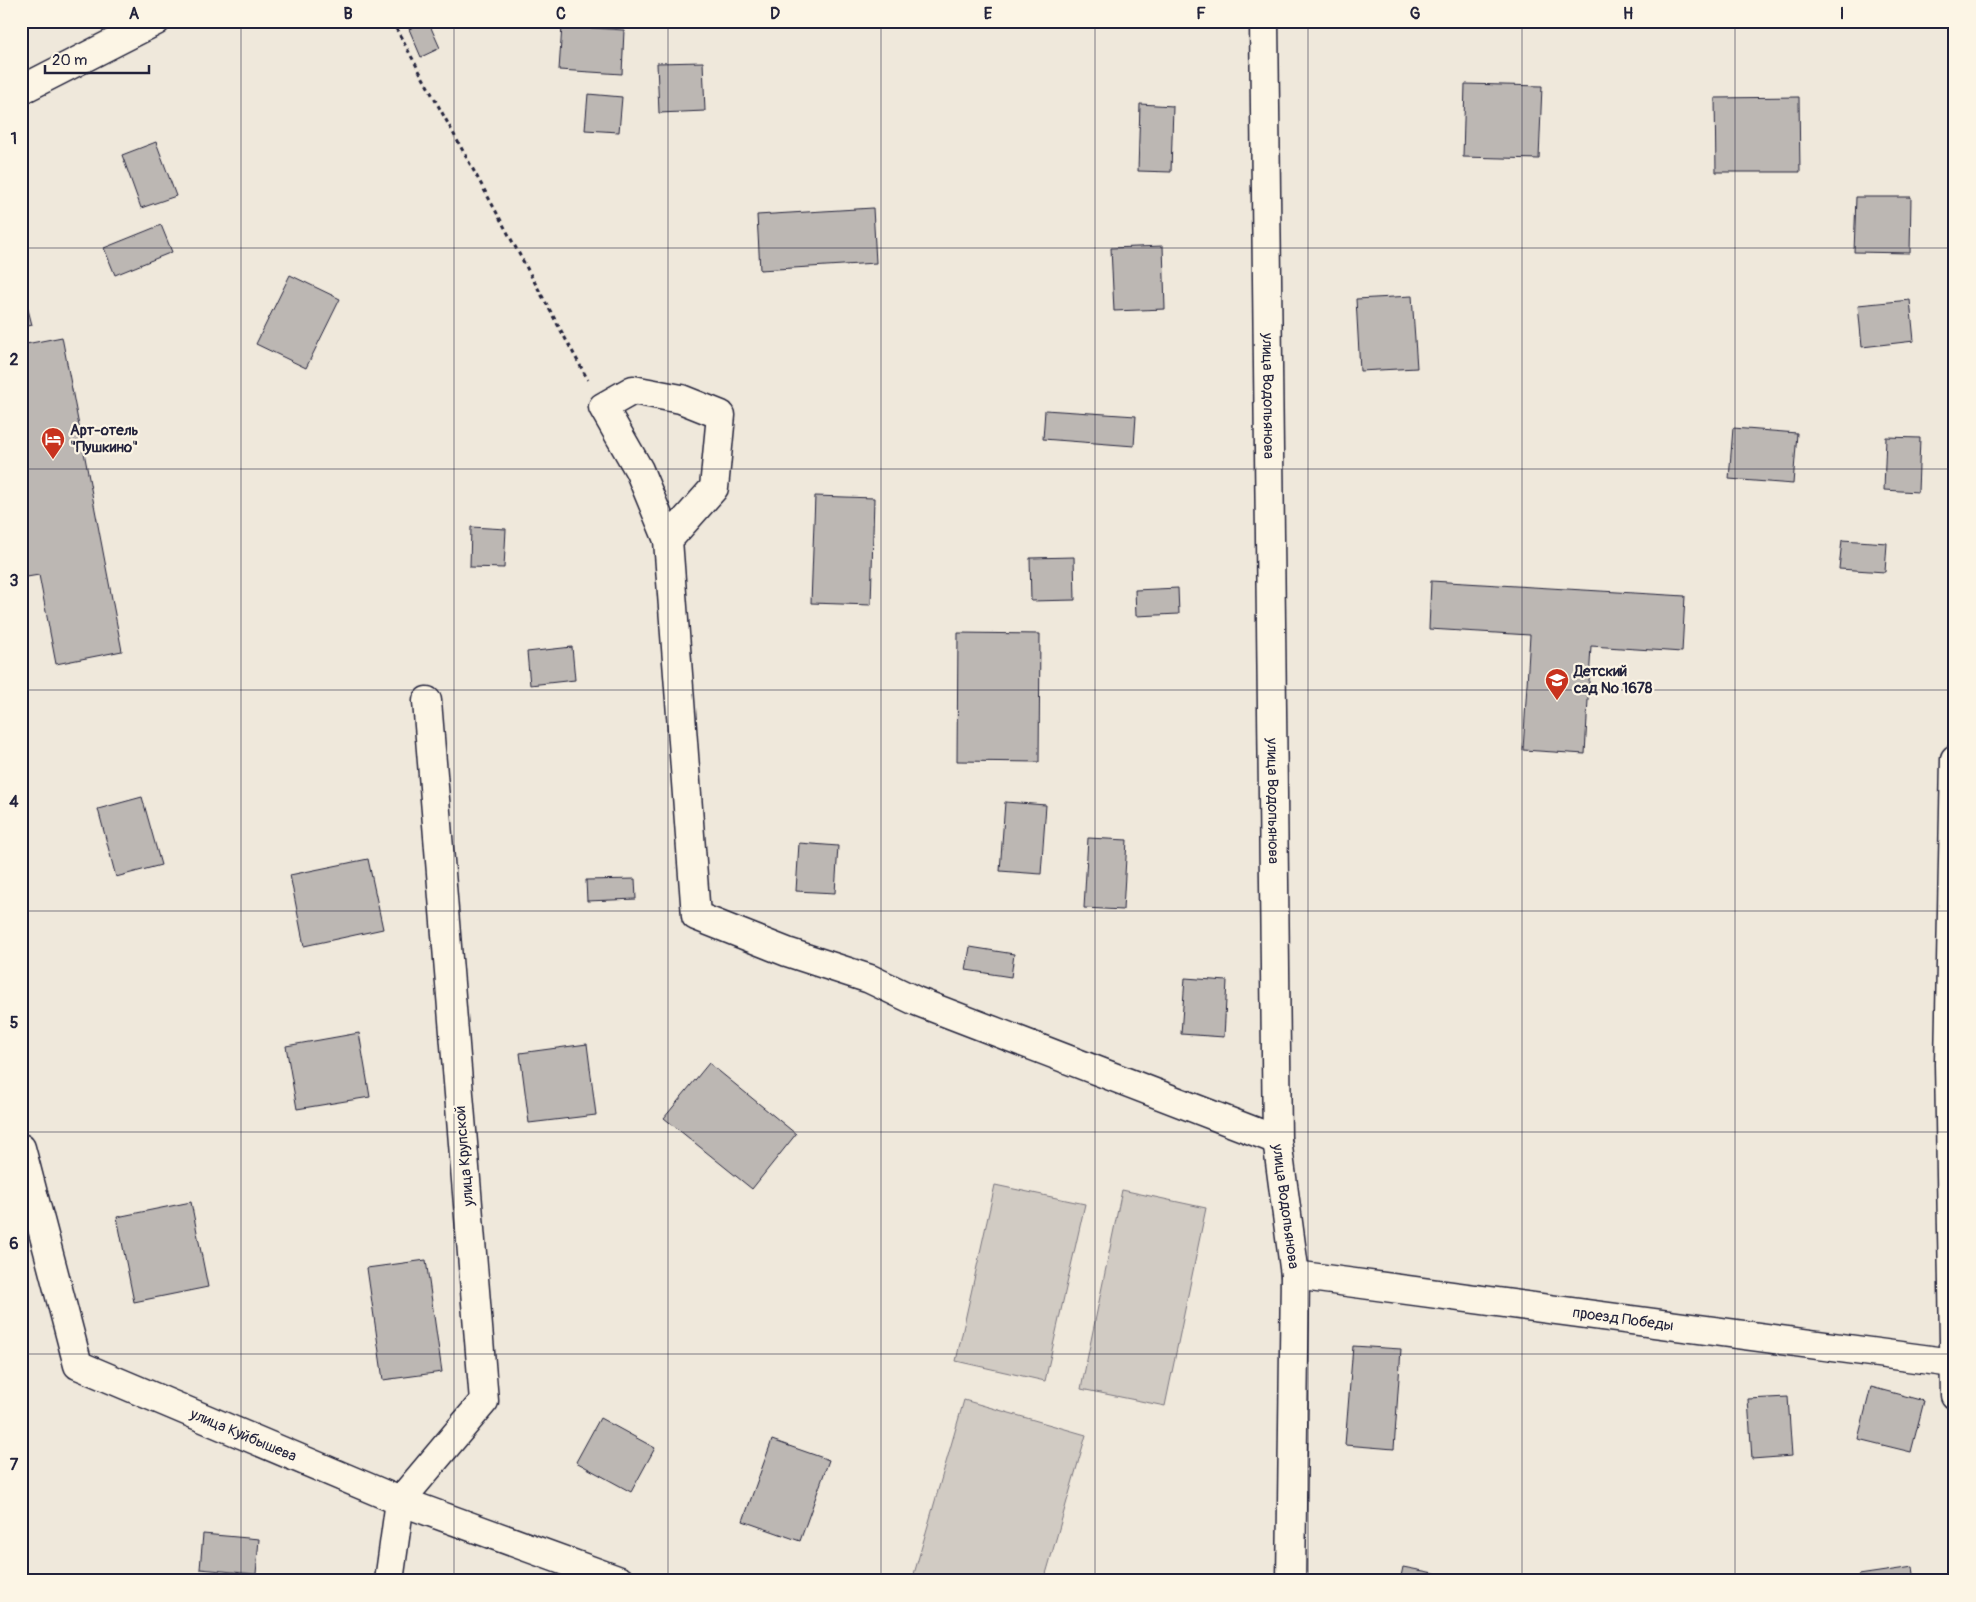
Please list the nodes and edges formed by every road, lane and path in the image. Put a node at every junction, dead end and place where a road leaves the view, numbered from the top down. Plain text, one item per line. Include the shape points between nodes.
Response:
1 (156, 21) edge
2 (392, 21) edge
3 (1264, 21) edge
4 (21, 90) edge
5 (603, 408) junction
6 (668, 540) junction
7 (427, 701) dead end
8 (1955, 759) edge
9 (1952, 1064) edge
10 (1277, 1140) junction
11 (21, 1148) edge
12 (1295, 1275) junction
13 (1953, 1363) junction
14 (1955, 1395) edge
15 (400, 1501) junction
16 (389, 1581) edge
17 (620, 1581) edge
18 (1290, 1581) edge

1 - 4 street
2 - 5 path
3 - 10 street, улица Водопьянова
5 - 6 street via 639,470
5 - 6 street via 633,390 681,399 721,416 714,488
6 - 10 street via 696,916 787,952 870,979 916,1001
7 - 15 street, улица Крупской via 484,1401
8 - 9 street
9 - 13 street
10 - 12 street, улица Водопьянова
11 - 15 street, улица Куйбышева via 78,1364
12 - 13 street, проезд Победы
12 - 18 street, улица Водопьянова
13 - 14 street
15 - 16 street
15 - 17 street, улица Куйбышева

